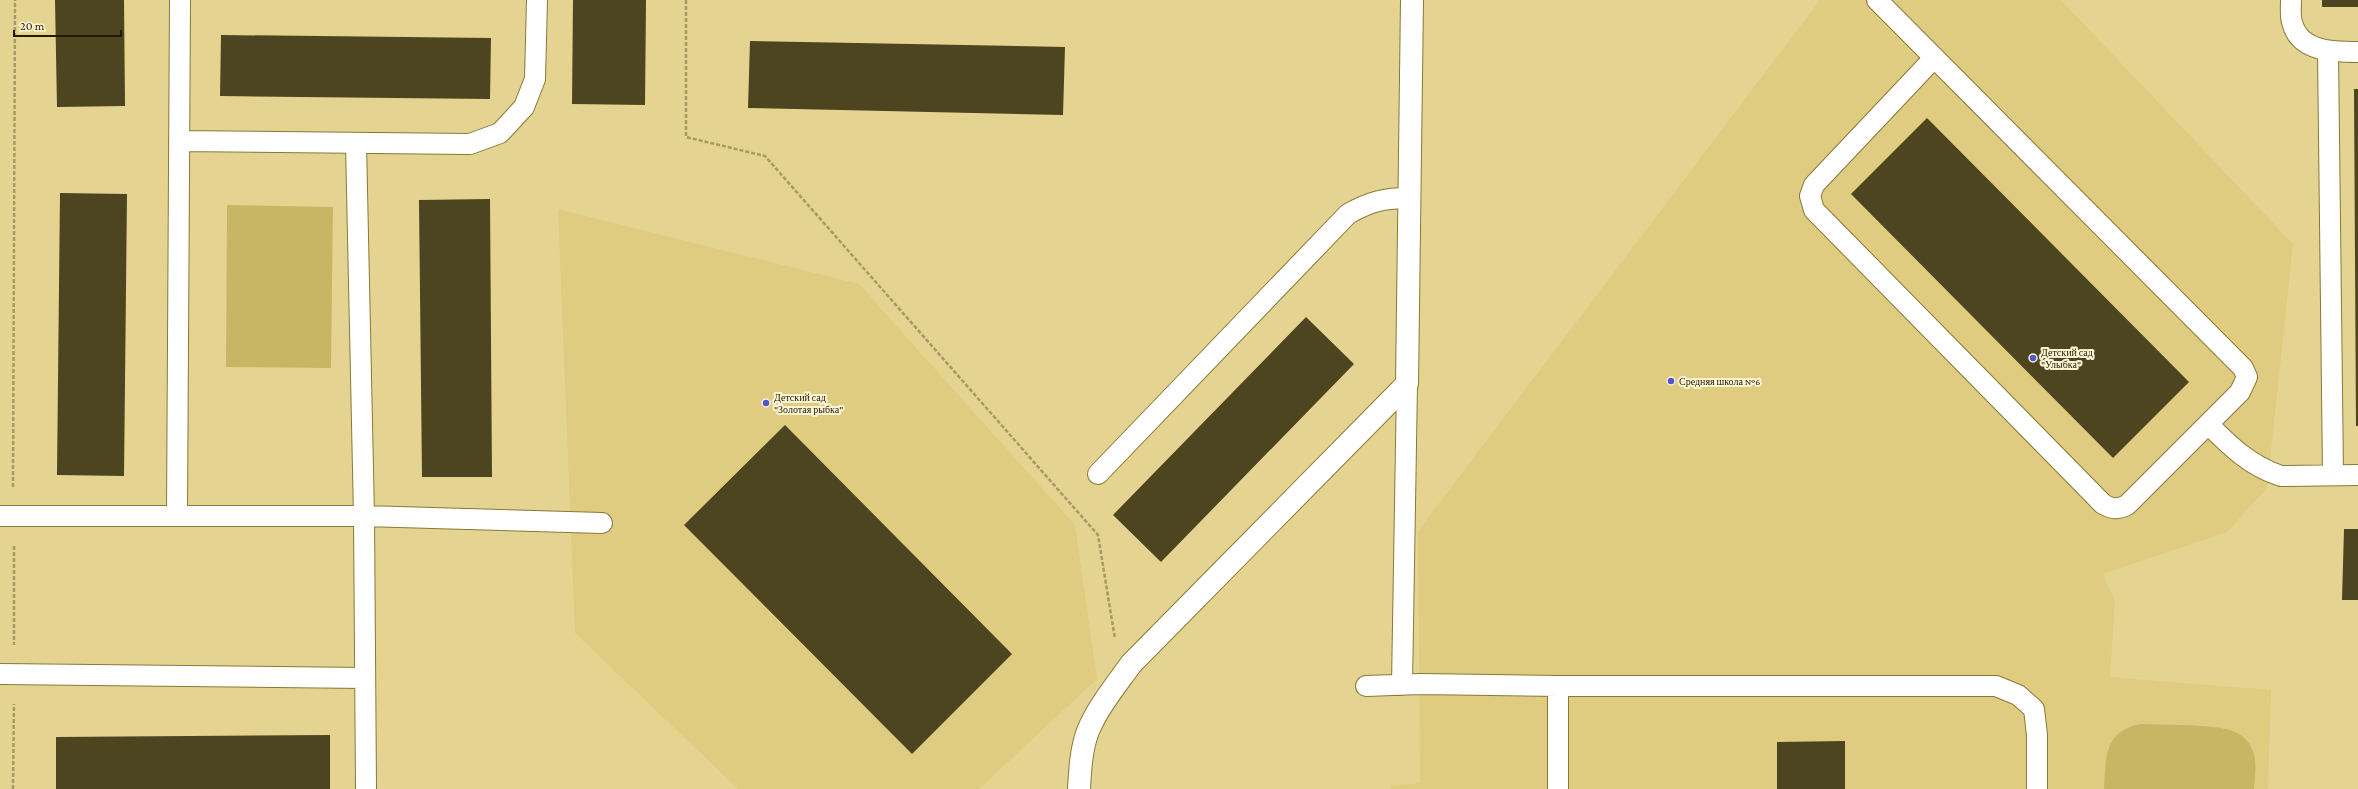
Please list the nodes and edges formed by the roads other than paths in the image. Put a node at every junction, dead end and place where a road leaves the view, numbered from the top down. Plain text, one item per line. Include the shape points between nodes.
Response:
1 (180, 0) edge
2 (537, 0) edge
3 (1412, 0) edge
4 (1877, 0) edge
5 (2291, 0) edge
6 (2328, 52) junction
7 (2358, 52) edge
8 (1934, 58) junction
9 (179, 141) junction
10 (356, 143) junction
11 (1410, 198) junction
12 (1407, 384) junction
13 (2208, 424) junction
14 (1098, 474) dead end
15 (2333, 475) junction
16 (2358, 475) edge
17 (7, 516) edge
18 (177, 516) junction
19 (364, 516) junction
20 (602, 523) dead end
21 (7, 674) edge
22 (364, 678) junction
23 (1402, 685) junction
24 (1366, 686) dead end
25 (1558, 686) junction
26 (366, 789) edge
27 (1080, 789) edge
28 (1558, 789) edge
29 (2037, 789) edge

1 - 9 lane
2 - 10 lane via 535,79 524,107 500,133 470,144
3 - 11 street
4 - 8 lane
5 - 6 lane via 2292,22 2302,41
6 - 7 lane
6 - 15 lane
8 - 13 lane via 2243,368 2248,377 2246,384
8 - 13 lane via 1814,185 1810,196 1814,210 2108,506 2119,509 2127,505
9 - 10 lane
9 - 18 lane
10 - 19 lane
11 - 12 street
11 - 14 lane via 1385,198 1348,214
12 - 23 lane
12 - 27 street via 1131,664 1107,697 1088,732 1080,769
13 - 15 lane via 2238,453 2269,473 2281,476
15 - 16 lane
17 - 18 lane
18 - 19 lane
19 - 20 lane
19 - 22 lane
21 - 22 lane
22 - 26 lane
23 - 24 lane
23 - 25 lane
25 - 28 lane
25 - 29 lane via 1996,686 2018,695 2034,709 2037,735

